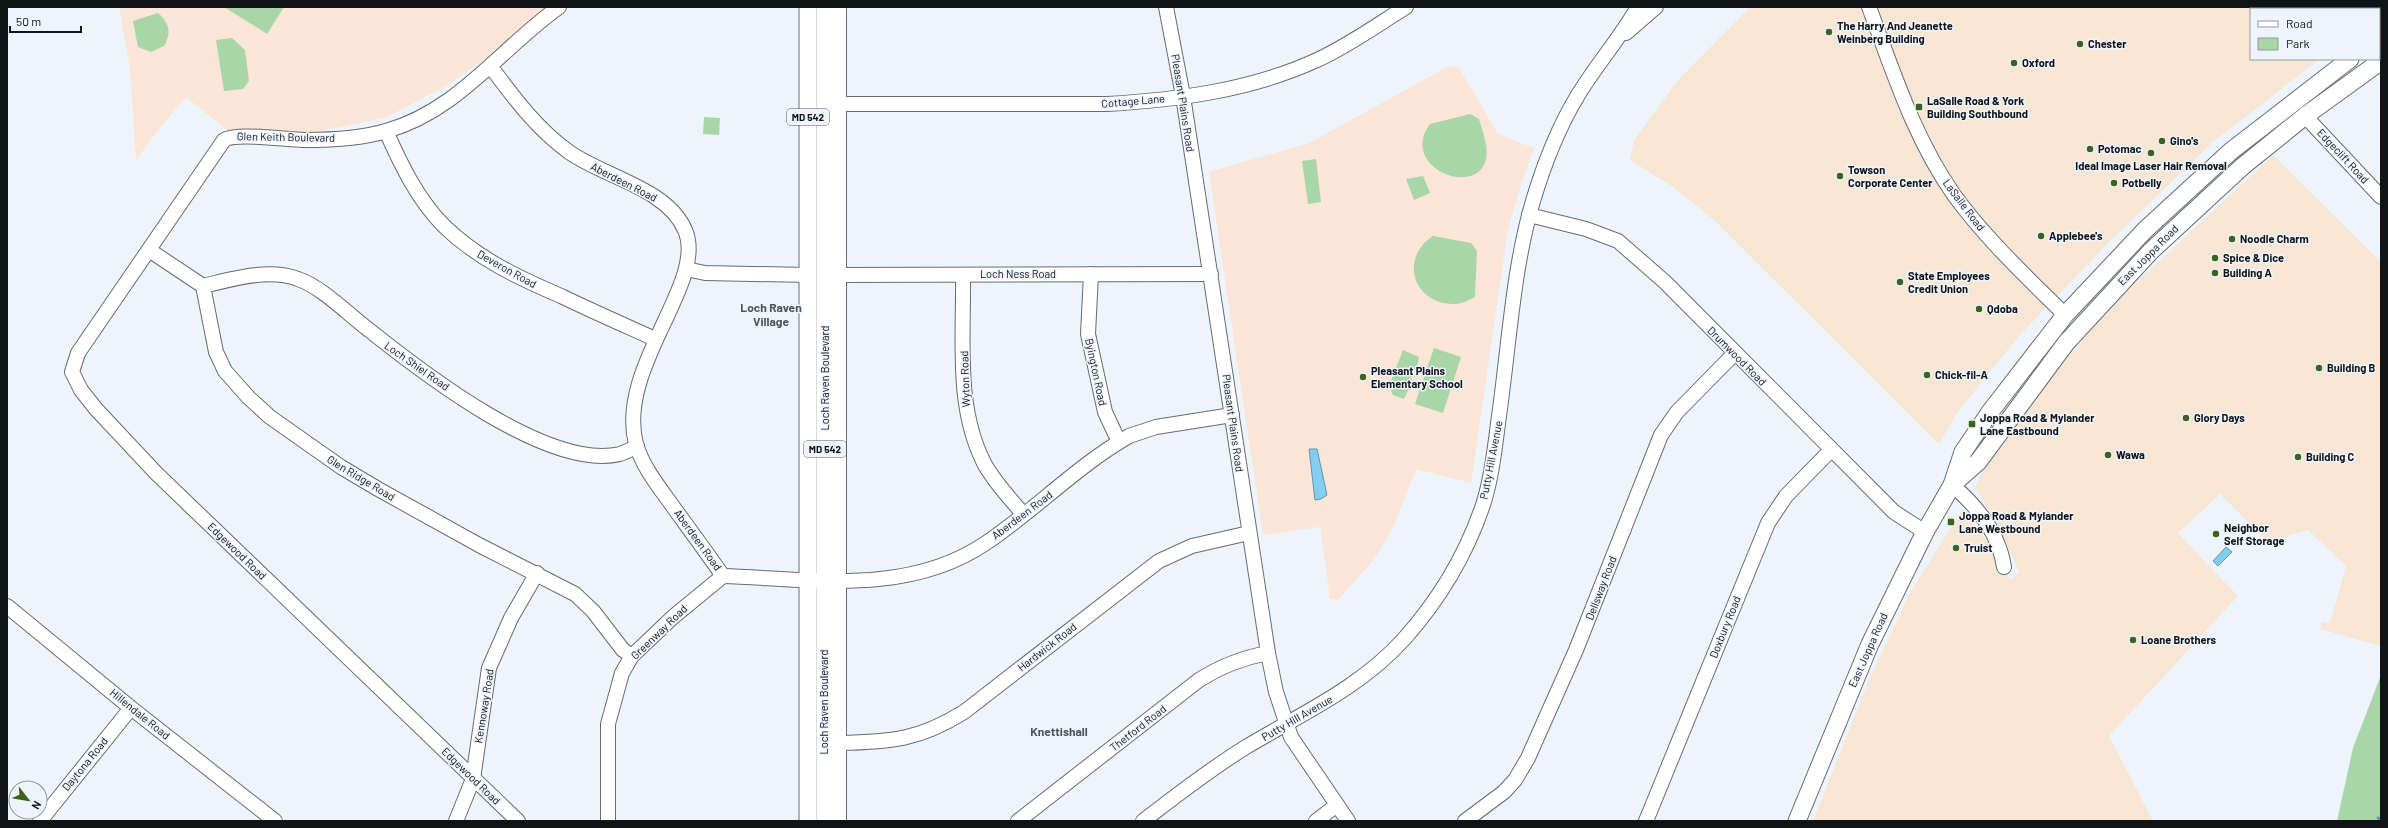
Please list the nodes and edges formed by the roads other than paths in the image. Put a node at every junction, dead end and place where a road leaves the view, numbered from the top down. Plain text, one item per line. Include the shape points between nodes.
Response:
1 (559, 7) edge
2 (808, 7) edge
3 (825, 7) edge
4 (839, 7) edge
5 (1166, 7) edge
6 (1406, 7) edge
7 (1638, 7) edge
8 (1656, 7) edge
9 (1869, 7) edge
10 (1620, 38) junction
11 (2349, 60) edge
12 (2381, 61) edge
13 (491, 67) junction
14 (1183, 96) junction
15 (840, 104) junction
16 (2305, 116) junction
17 (386, 131) junction
18 (2231, 151) junction
19 (2243, 166) junction
20 (2381, 196) edge
21 (1529, 215) junction
22 (149, 250) junction
23 (686, 269) junction
24 (1091, 274) junction
25 (1211, 274) junction
26 (808, 275) junction
27 (832, 275) junction
28 (963, 275) junction
29 (203, 286) junction
30 (2065, 315) junction
31 (2078, 329) junction
32 (655, 339) junction
33 (1735, 353) junction
34 (1232, 415) junction
35 (1119, 442) junction
36 (637, 446) junction
37 (1831, 450) junction
38 (1952, 485) junction
39 (1023, 514) junction
40 (1925, 532) junction
41 (1249, 533) junction
42 (2004, 567) dead end
43 (537, 573) junction
44 (723, 576) junction
45 (808, 579) junction
46 (832, 580) junction
47 (7, 606) edge
48 (1268, 653) junction
49 (632, 656) junction
50 (131, 708) junction
51 (1286, 725) junction
52 (839, 744) junction
53 (474, 778) junction
54 (1337, 805) junction
55 (40, 821) edge
56 (275, 821) edge
57 (456, 821) edge
58 (518, 821) edge
59 (608, 821) edge
60 (808, 821) edge
61 (825, 821) edge
62 (840, 821) edge
63 (1018, 821) edge
64 (1144, 821) edge
65 (1316, 821) edge
66 (1348, 821) edge
67 (1465, 821) edge
68 (1646, 821) edge
69 (1797, 821) edge

1 - 13 street, Glen Keith Boulevard via 528,31
2 - 26 main road, Loch Raven Boulevard / MD 542
3 - 27 main road, Loch Raven Boulevard / MD 542
4 - 15 street, Loch Raven Boulevard
5 - 14 street, Pleasant Plains Road
6 - 14 street, Cottage Lane via 1340,48 1293,70 1248,85
7 - 10 street, Putty Hill Avenue
8 - 10 street, Putty Hill Avenue
9 - 30 street, LaSalle Road via 1917,130 1954,194 2001,250
10 - 21 street, Putty Hill Avenue via 1588,80 1563,122 1546,162
11 - 18 main road, East Joppa Road
12 - 16 main road, East Joppa Road
13 - 17 street, Glen Keith Boulevard via 441,106
13 - 23 street, Aberdeen Road via 538,125 570,152 658,198 675,212 686,232 689,244
14 - 15 street, Cottage Lane via 1107,104
14 - 25 street, Pleasant Plains Road
15 - 27 street, Loch Raven Boulevard
16 - 19 main road, East Joppa Road
16 - 20 street, Edgeclift Road
17 - 22 street, Glen Keith Boulevard via 318,140 230,137 220,145
17 - 32 street, Deveron Road via 400,163 431,210 444,226 480,256 514,275
18 - 19 main road
18 - 30 main road, East Joppa Road via 2145,230
19 - 31 main road, East Joppa Road via 2151,251
21 - 33 street, Drumwood Road via 1618,241 1665,282
21 - 51 street, Putty Hill Avenue via 1520,256 1493,459 1482,506 1469,540 1439,596 1402,641 1354,683
22 - 29 street
22 - 53 street, Edgewood Road via 78,353 72,372 81,390 108,423 156,473
23 - 26 street via 705,273
23 - 32 street, Aberdeen Road
24 - 25 street, Loch Ness Road
24 - 28 street, Loch Ness Road
24 - 35 street, Byington Road via 1088,334 1104,412
25 - 34 street, Pleasant Plains Road
26 - 27 main road
26 - 45 main road, Loch Raven Boulevard / MD 542
27 - 28 street, Loch Ness Road
27 - 46 main road, Loch Raven Boulevard / MD 542
28 - 39 street, Wyton Road via 964,386 968,420 985,465
29 - 36 street, Loch Shiel Road via 264,275 298,278 470,403 512,427 560,448 586,454 622,454
29 - 43 street, Glen Ridge Road via 216,352 225,371 270,417 341,467 479,545
30 - 31 main road
30 - 38 main road, East Joppa Road via 1978,428 1963,452
31 - 38 main road, East Joppa Road via 2024,397 1978,462
32 - 36 street, Aberdeen Road via 635,394 634,424
33 - 37 street, Drumwood Road
33 - 67 street, Dellsway Road via 1677,412 1661,436 1576,650 1545,723 1521,770 1504,792
34 - 35 street, Aberdeen Road via 1156,426
34 - 41 street, Pleasant Plains Road
35 - 39 street, Aberdeen Road
36 - 44 street, Aberdeen Road via 655,481
37 - 40 street, Drumwood Road via 1894,512
37 - 68 street, Doxbury Road via 1786,496 1768,523
38 - 40 main road, East Joppa Road
38 - 42 street via 1967,497 1988,526 1998,544
39 - 46 street, Aberdeen Road via 969,553 936,568 886,580
40 - 69 main road, East Joppa Road via 1866,653
41 - 48 street, Pleasant Plains Road
41 - 52 street, Hardwick Road via 1192,546 1159,561 964,712 933,730 900,740
43 - 49 street, Glen Ridge Road via 576,594 593,611 623,650
43 - 53 street, Kennoway Road via 511,618 489,668
44 - 45 street, Aberdeen Road
44 - 49 street, Greenway Road
45 - 46 street, Aberdeen Road
45 - 60 main road, Loch Raven Boulevard / MD 542
46 - 52 street, Loch Raven Boulevard
46 - 61 main road, Loch Raven Boulevard / MD 542
47 - 50 street, Hillendale Road
48 - 51 street, Pleasant Plains Road
48 - 63 street, Thetford Road via 1240,658 1199,680
49 - 59 street, Greenway Road via 615,692 608,724
50 - 55 street, Daytona Road
50 - 56 street, Hillendale Road
51 - 54 street, Pleasant Plains Road via 1296,745
51 - 64 street, Putty Hill Avenue via 1244,748 1194,781
52 - 62 street, Loch Raven Boulevard
53 - 57 street, Kennoway Road
53 - 58 street, Edgewood Road
54 - 65 street
54 - 66 street, Pleasant Plains Road

